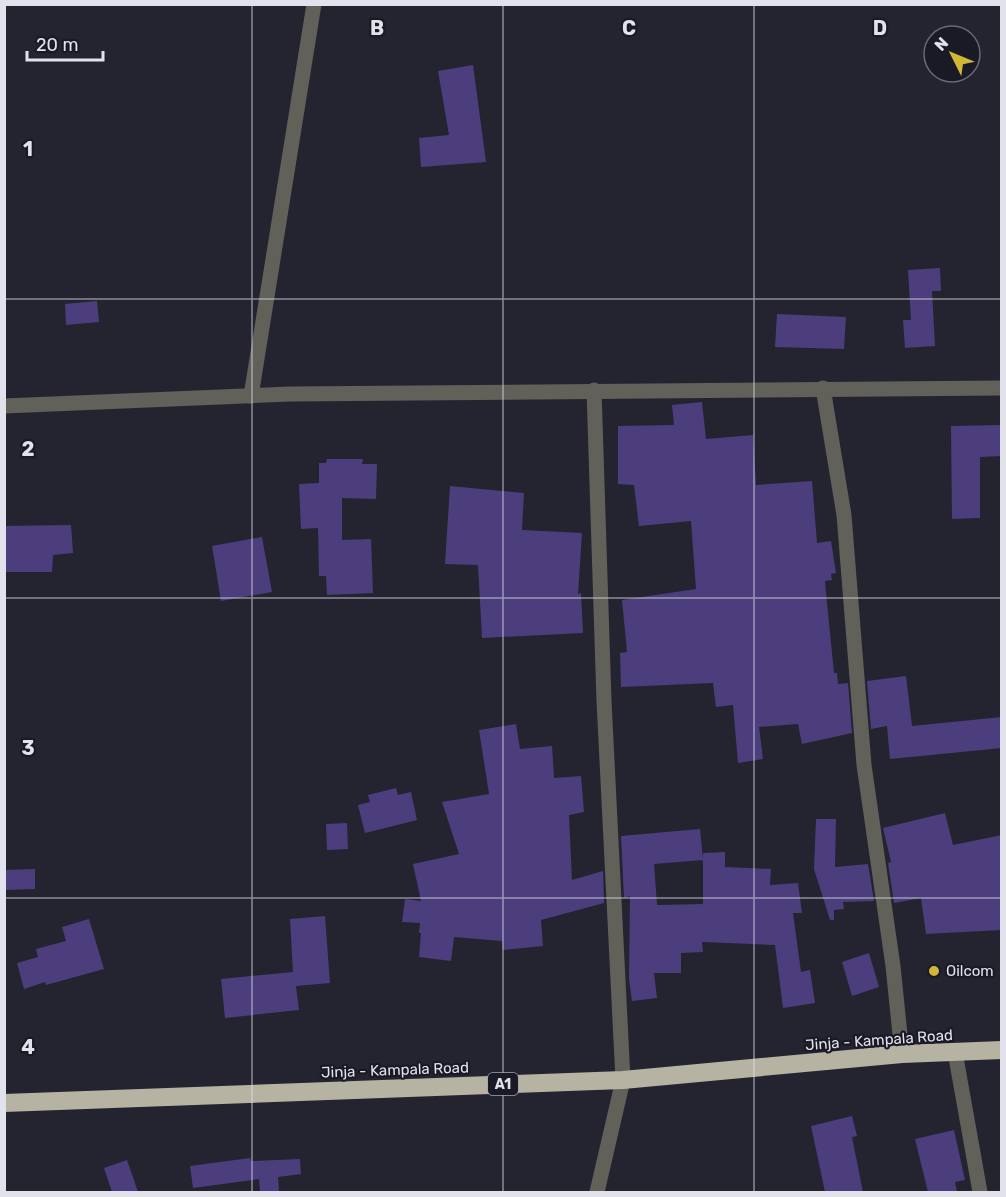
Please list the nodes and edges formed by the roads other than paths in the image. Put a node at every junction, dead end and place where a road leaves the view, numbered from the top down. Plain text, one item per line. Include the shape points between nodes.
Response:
1 (314, 4) edge
2 (823, 388) junction
3 (1002, 388) edge
4 (594, 390) junction
5 (251, 396) junction
6 (4, 406) edge
7 (1002, 1050) edge
8 (955, 1052) junction
9 (902, 1054) junction
10 (623, 1080) junction
11 (4, 1103) edge
12 (597, 1192) edge
13 (980, 1192) edge

1 - 5 street
2 - 3 street
2 - 4 street
2 - 9 street via 844,515 864,765
4 - 5 street
4 - 10 street via 604,701
5 - 6 street
7 - 8 highway, Jinja - Kampala Road / A1
8 - 9 highway, Jinja - Kampala Road / A1
8 - 13 street
9 - 10 highway, Jinja - Kampala Road / A1
10 - 11 highway, Jinja - Kampala Road / A1
10 - 12 street

